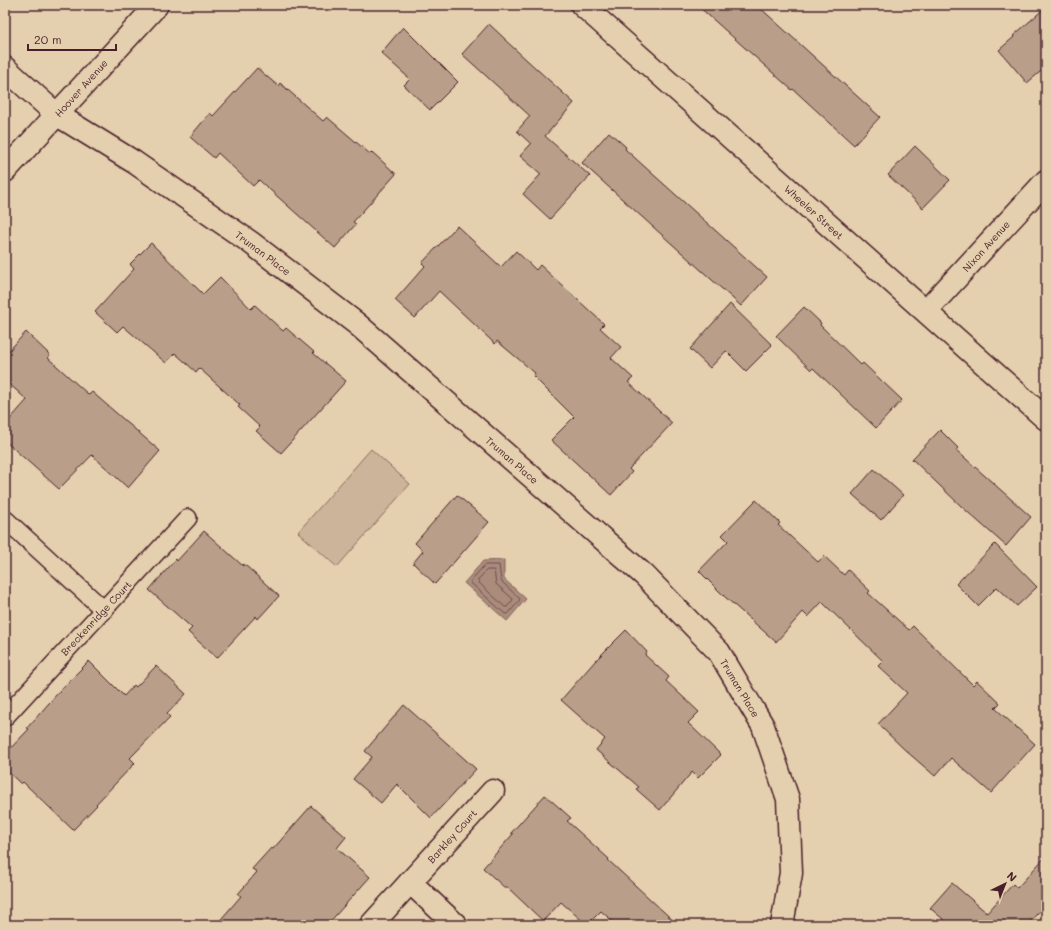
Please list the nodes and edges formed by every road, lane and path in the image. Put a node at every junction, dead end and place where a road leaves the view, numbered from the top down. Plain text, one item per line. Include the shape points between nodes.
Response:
1 (157, 5) edge
2 (582, 5) edge
3 (5, 68) edge
4 (56, 114) junction
5 (5, 171) edge
6 (1046, 181) edge
7 (926, 311) junction
8 (1046, 419) edge
9 (188, 518) dead end
10 (5, 519) edge
11 (104, 610) junction
12 (5, 717) edge
13 (493, 791) dead end
14 (410, 882) junction
15 (371, 925) edge
16 (456, 925) edge
17 (782, 925) edge

1 - 4 street, Hoover Avenue
2 - 7 street, Wheeler Street
3 - 4 street, Truman Place
4 - 5 street, Hoover Avenue
4 - 17 street, Truman Place via 134,162 250,242 357,324 644,576 719,652 763,726 788,799 791,873
6 - 7 street, Nixon Avenue
7 - 8 street, Wheeler Street
9 - 11 lane, Breckenridge Court
10 - 11 lane
11 - 12 lane, Breckenridge Court
13 - 14 street, Barkley Court
14 - 15 street, Barkley Court
14 - 16 street

